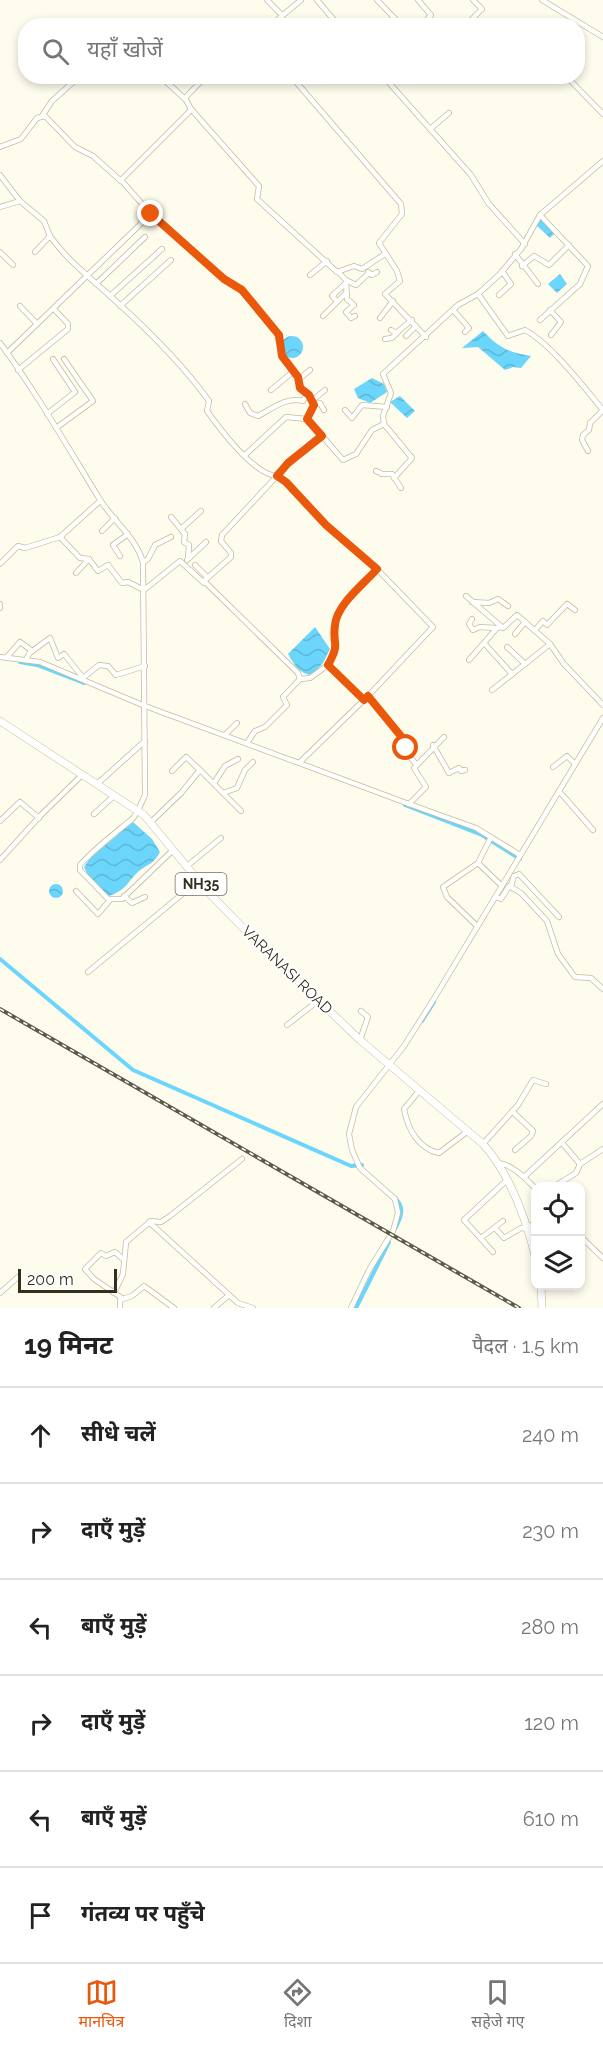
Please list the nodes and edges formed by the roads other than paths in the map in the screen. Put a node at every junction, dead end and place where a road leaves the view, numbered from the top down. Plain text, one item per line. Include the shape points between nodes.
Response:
1 (267, 0) edge
2 (301, 0) edge
3 (317, 0) edge
4 (377, 0) edge
5 (418, 0) edge
6 (473, 0) edge
7 (543, 0) edge
8 (282, 15) junction
9 (279, 18) edge
10 (332, 18) edge
11 (394, 18) edge
12 (429, 18) edge
13 (473, 18) edge
14 (572, 18) edge
15 (585, 26) edge
16 (603, 37) edge
17 (71, 84) edge
18 (169, 84) edge
19 (199, 84) edge
20 (298, 84) edge
21 (391, 84) edge
22 (574, 84) edge
23 (185, 99) junction
24 (191, 109) junction
25 (449, 113) dead end
26 (603, 114) edge
27 (42, 116) junction
28 (430, 129) junction
29 (0, 147) edge
30 (603, 161) edge
31 (0, 175) edge
32 (121, 181) junction
33 (20, 201) junction
34 (0, 207) edge
35 (151, 213) junction
36 (540, 215) junction
37 (50, 236) junction
38 (145, 237) dead end
39 (525, 244) junction
40 (569, 245) junction
41 (162, 249) dead end
42 (0, 252) edge
43 (35, 252) dead end
44 (385, 254) junction
45 (515, 254) junction
46 (171, 260) dead end
47 (327, 261) junction
48 (13, 264) dead end
49 (522, 266) junction
50 (364, 268) junction
51 (502, 271) junction
52 (338, 272) junction
53 (369, 273) junction
54 (377, 273) dead end
55 (310, 275) dead end
56 (85, 276) junction
57 (345, 282) junction
58 (96, 284) junction
59 (538, 284) dead end
60 (346, 293) junction
61 (478, 294) junction
62 (499, 295) dead end
63 (110, 296) junction
64 (337, 301) junction
65 (393, 301) junction
66 (20, 306) dead end
67 (120, 306) junction
68 (54, 309) junction
69 (550, 310) junction
70 (454, 311) junction
71 (323, 316) dead end
72 (355, 316) dead end
73 (380, 318) dead end
74 (412, 320) junction
75 (540, 320) dead end
76 (37, 324) junction
77 (416, 326) junction
78 (392, 330) dead end
79 (398, 332) junction
80 (465, 332) dead end
81 (551, 334) dead end
82 (406, 336) dead end
83 (426, 337) junction
84 (385, 339) dead end
85 (0, 343) edge
86 (7, 353) junction
87 (53, 359) dead end
88 (64, 359) dead end
89 (18, 370) junction
90 (310, 370) dead end
91 (294, 371) junction
92 (299, 379) junction
93 (271, 390) dead end
94 (325, 390) dead end
95 (307, 393) junction
96 (314, 402) junction
97 (245, 404) dead end
98 (387, 407) junction
99 (324, 410) dead end
100 (345, 410) dead end
101 (603, 410) edge
102 (47, 414) junction
103 (307, 419) junction
104 (384, 424) junction
105 (57, 428) junction
106 (322, 436) junction
107 (588, 451) dead end
108 (245, 455) junction
109 (376, 471) dead end
110 (277, 476) junction
111 (394, 477) junction
112 (402, 488) dead end
113 (100, 501) junction
114 (201, 511) dead end
115 (171, 517) dead end
116 (116, 518) junction
117 (181, 529) junction
118 (102, 531) dead end
119 (128, 534) junction
120 (60, 537) junction
121 (171, 537) dead end
122 (206, 542) dead end
123 (120, 556) dead end
124 (89, 559) junction
125 (186, 561) junction
126 (143, 562) junction
127 (0, 564) edge
128 (195, 565) dead end
129 (377, 569) junction
130 (76, 573) dead end
131 (206, 576) junction
132 (205, 584) junction
133 (144, 590) junction
134 (466, 597) dead end
135 (472, 602) junction
136 (0, 603) edge
137 (508, 606) dead end
138 (0, 608) edge
139 (575, 610) dead end
140 (472, 620) dead end
141 (525, 622) junction
142 (499, 628) junction
143 (535, 630) junction
144 (516, 634) dead end
145 (485, 644) junction
146 (550, 644) junction
147 (507, 647) dead end
148 (31, 652) junction
149 (0, 657) edge
150 (7, 657) junction
151 (26, 660) junction
152 (469, 660) dead end
153 (525, 664) junction
154 (328, 665) junction
155 (145, 666) junction
156 (512, 674) junction
157 (300, 679) junction
158 (85, 680) junction
159 (492, 690) dead end
160 (366, 698) junction
161 (603, 705) edge
162 (145, 708) junction
163 (603, 718) edge
164 (0, 720) edge
165 (237, 723) dead end
166 (600, 728) edge
167 (225, 735) junction
168 (444, 737) dead end
169 (145, 741) junction
170 (247, 743) junction
171 (433, 745) junction
172 (238, 759) dead end
173 (253, 762) dead end
174 (299, 763) junction
175 (416, 764) junction
176 (575, 764) junction
177 (553, 767) dead end
178 (200, 770) junction
179 (465, 770) dead end
180 (172, 771) dead end
181 (83, 774) junction
182 (214, 783) junction
183 (97, 784) junction
184 (561, 792) junction
185 (223, 793) junction
186 (115, 795) junction
187 (409, 804) junction
188 (137, 810) junction
189 (241, 811) dead end
190 (94, 814) dead end
191 (39, 818) junction
192 (0, 821) edge
193 (150, 823) junction
194 (593, 830) dead end
195 (221, 838) dead end
196 (489, 839) junction
197 (172, 850) junction
198 (519, 857) junction
199 (0, 860) edge
200 (478, 863) junction
201 (186, 867) junction
202 (198, 881) junction
203 (501, 886) junction
204 (511, 886) junction
205 (76, 891) dead end
206 (124, 896) junction
207 (145, 897) dead end
208 (497, 898) junction
209 (110, 900) junction
210 (559, 917) dead end
211 (477, 926) junction
212 (88, 972) dead end
213 (603, 990) edge
214 (319, 1000) junction
215 (361, 1011) dead end
216 (288, 1025) dead end
217 (360, 1040) junction
218 (391, 1066) junction
219 (546, 1084) dead end
220 (420, 1090) junction
221 (603, 1104) edge
222 (512, 1111) junction
223 (468, 1131) junction
224 (483, 1144) junction
225 (563, 1144) junction
226 (603, 1149) edge
227 (515, 1150) dead end
228 (242, 1159) dead end
229 (498, 1163) junction
230 (580, 1164) junction
231 (524, 1177) junction
232 (507, 1179) junction
233 (561, 1182) edge
234 (531, 1184) edge
235 (503, 1221) dead end
236 (149, 1222) junction
237 (531, 1226) edge
238 (495, 1228) junction
239 (527, 1228) junction
240 (481, 1238) junction
241 (585, 1241) edge
242 (531, 1242) edge
243 (494, 1252) dead end
244 (603, 1258) edge
245 (124, 1260) junction
246 (18, 1277) dead end
247 (541, 1290) edge
248 (0, 1293) edge
249 (114, 1293) junction
250 (229, 1295) junction
251 (122, 1299) junction
252 (120, 1308) edge
253 (174, 1308) edge
254 (214, 1308) edge
255 (253, 1308) edge
256 (351, 1308) edge
257 (543, 1308) edge

1 - 8 street
2 - 8 street
3 - 10 street
4 - 11 street
5 - 12 street via 431,15
6 - 13 street via 482,9
7 - 14 street
8 - 9 street
15 - 16 street
17 - 27 street
18 - 23 street
19 - 23 street
20 - 44 street via 402,206 402,214 380,243
21 - 28 street
22 - 26 street
23 - 24 street
24 - 32 street
24 - 47 street via 259,186 257,199
25 - 28 street
27 - 29 street via 21,139
27 - 32 street via 48,117 75,147 93,156
28 - 39 street
30 - 36 street
31 - 33 street
32 - 35 street
33 - 34 street
33 - 37 street via 44,221
35 - 56 street
35 - 91 street via 242,290 279,335 280,352
36 - 39 street
36 - 40 street
37 - 43 street
37 - 56 street
38 - 58 street
39 - 45 street
40 - 49 street via 548,265 534,256
40 - 69 street via 588,269 580,284
41 - 63 street
42 - 48 street
44 - 50 street
44 - 65 street via 400,281 385,292
45 - 49 street
45 - 51 street
46 - 67 street
47 - 52 street
47 - 55 street
49 - 59 street
50 - 52 street via 354,266
50 - 53 street
51 - 61 street
51 - 62 street via 511,284
52 - 57 street
53 - 54 street
53 - 57 street via 356,285
56 - 58 street
56 - 68 street
57 - 60 street
57 - 64 street via 332,296
58 - 63 street
60 - 64 street
60 - 72 street via 354,305 346,312 351,318
61 - 70 street
61 - 101 street via 508,336 525,330 530,333 555,354
63 - 67 street
64 - 71 street
65 - 73 street
65 - 74 street
66 - 76 street
67 - 108 street via 188,374 208,401 207,411
68 - 76 street
68 - 89 street via 68,329
69 - 75 street
69 - 81 street via 561,322
70 - 80 street via 468,324
70 - 83 street
74 - 77 street
74 - 79 street
76 - 86 street
77 - 82 street
77 - 83 street
78 - 79 street
79 - 84 street via 392,339
83 - 98 street via 384,374 391,393
85 - 86 street
86 - 89 street
87 - 102 street via 75,392
88 - 105 street via 93,400
89 - 102 street
90 - 92 street
91 - 92 street
91 - 93 street
92 - 95 street via 300,388
94 - 96 street
95 - 96 street
95 - 97 street via 303,401 283,402 258,416 250,413
96 - 99 street via 322,404
96 - 103 street
98 - 100 street via 362,405 352,418
98 - 104 street
101 - 107 street via 583,435
102 - 105 street
103 - 106 street
103 - 108 street via 286,417
104 - 106 street via 372,430 356,454 343,460
104 - 111 street via 412,460
105 - 113 street
106 - 110 street
108 - 110 street
109 - 111 street
110 - 129 street
110 - 131 street via 222,535 221,541 231,557
111 - 112 street
113 - 116 street
113 - 120 street
114 - 117 street
115 - 117 street
116 - 118 street
116 - 119 street
117 - 125 street via 184,542 189,545
119 - 123 street via 113,545
119 - 126 street
120 - 124 street via 80,558
120 - 127 street via 25,548 18,546
121 - 126 street via 155,545
122 - 125 street
124 - 130 street
124 - 133 street via 98,571 108,565 122,583
125 - 132 street
125 - 133 street via 177,563
126 - 133 street
128 - 131 street
129 - 154 street via 341,611 335,624 337,647
129 - 160 street via 433,627
131 - 132 street
132 - 157 street
133 - 155 street
134 - 135 street
135 - 137 street via 498,599
135 - 142 street
136 - 138 street
139 - 143 street via 567,604 547,625 543,621
140 - 142 street via 469,624 473,630
141 - 142 street via 517,615
141 - 143 street
141 - 144 street
142 - 145 street
143 - 146 street
145 - 152 street
145 - 156 street
146 - 153 street
146 - 161 street
147 - 153 street
148 - 150 street via 20,642
148 - 151 street
148 - 158 street via 50,638 58,658 64,654
149 - 150 street
150 - 151 street
151 - 158 street
153 - 156 street
154 - 157 street via 310,678
154 - 160 street
155 - 158 street via 116,675 108,666 99,665
155 - 162 street
156 - 159 street
157 - 170 street via 283,697 287,705 255,731
158 - 162 street
160 - 174 street
160 - 175 street via 400,735 404,750
162 - 167 street
162 - 169 street
163 - 166 street
164 - 181 highway, VARANASI ROAD / NH35
165 - 167 street
166 - 176 street
167 - 170 street
168 - 171 street
169 - 183 street
169 - 188 street via 145,795
170 - 174 street
171 - 175 street
171 - 179 street via 449,773 459,768
172 - 182 street via 225,766
173 - 185 street via 237,788
174 - 187 street
175 - 187 street via 414,770 426,787
176 - 177 street via 567,756
176 - 184 street
178 - 180 street via 186,758
178 - 182 street
178 - 193 street
181 - 183 highway, VARANASI ROAD / NH35
181 - 191 street
182 - 185 street
183 - 186 highway, VARANASI ROAD / NH35
184 - 194 street
184 - 198 street
185 - 189 street
186 - 188 highway, VARANASI ROAD / NH35
186 - 190 street
187 - 196 street via 476,828
188 - 193 highway, VARANASI ROAD / NH35
188 - 209 street via 134,819 80,865 85,877
191 - 192 street via 20,802
191 - 199 street
193 - 197 highway, VARANASI ROAD / NH35
195 - 201 street
196 - 198 street
196 - 200 street
197 - 201 highway, VARANASI ROAD / NH35
197 - 206 street
198 - 203 street
200 - 203 street
200 - 211 street via 443,887 447,897
201 - 202 highway, VARANASI ROAD / NH35
202 - 212 street
202 - 214 highway, VARANASI ROAD / NH35
203 - 208 street
204 - 208 street
204 - 210 street via 514,876 519,874
204 - 213 street via 549,924 558,954 575,977 591,978
205 - 209 street via 99,914
206 - 207 street via 132,903
206 - 209 street
208 - 211 street
211 - 218 street
214 - 216 street
214 - 217 highway, VARANASI ROAD / NH35
215 - 217 street via 368,1017
217 - 218 highway, VARANASI ROAD / NH35
218 - 220 highway, VARANASI ROAD / NH35
218 - 256 street via 362,1097 349,1136 359,1166 395,1199 398,1213 393,1230
219 - 222 street via 533,1080
220 - 223 highway, VARANASI ROAD / NH35
220 - 223 street via 404,1109 418,1143 429,1152 439,1153
221 - 225 street
222 - 224 street
222 - 227 street via 533,1131
223 - 224 highway, VARANASI ROAD / NH35
224 - 229 highway, VARANASI ROAD / NH35
225 - 230 street
225 - 231 street
226 - 230 street
228 - 236 street via 164,1220
229 - 231 street
229 - 232 highway, VARANASI ROAD / NH35
230 - 233 street via 576,1173
231 - 234 street
232 - 239 highway, VARANASI ROAD / NH35
232 - 240 street via 465,1218 465,1223
235 - 238 street
236 - 245 street via 126,1242
236 - 250 street
237 - 239 street
238 - 239 street via 504,1238
238 - 240 street
239 - 242 highway, VARANASI ROAD / NH35
240 - 243 street
241 - 244 street
245 - 249 street via 123,1274
245 - 249 street via 115,1252 106,1256 101,1253 85,1269 93,1280
246 - 248 street
247 - 257 highway
249 - 251 street
250 - 254 street
250 - 255 street via 240,1305
251 - 252 street via 118,1303
251 - 253 street via 144,1286

